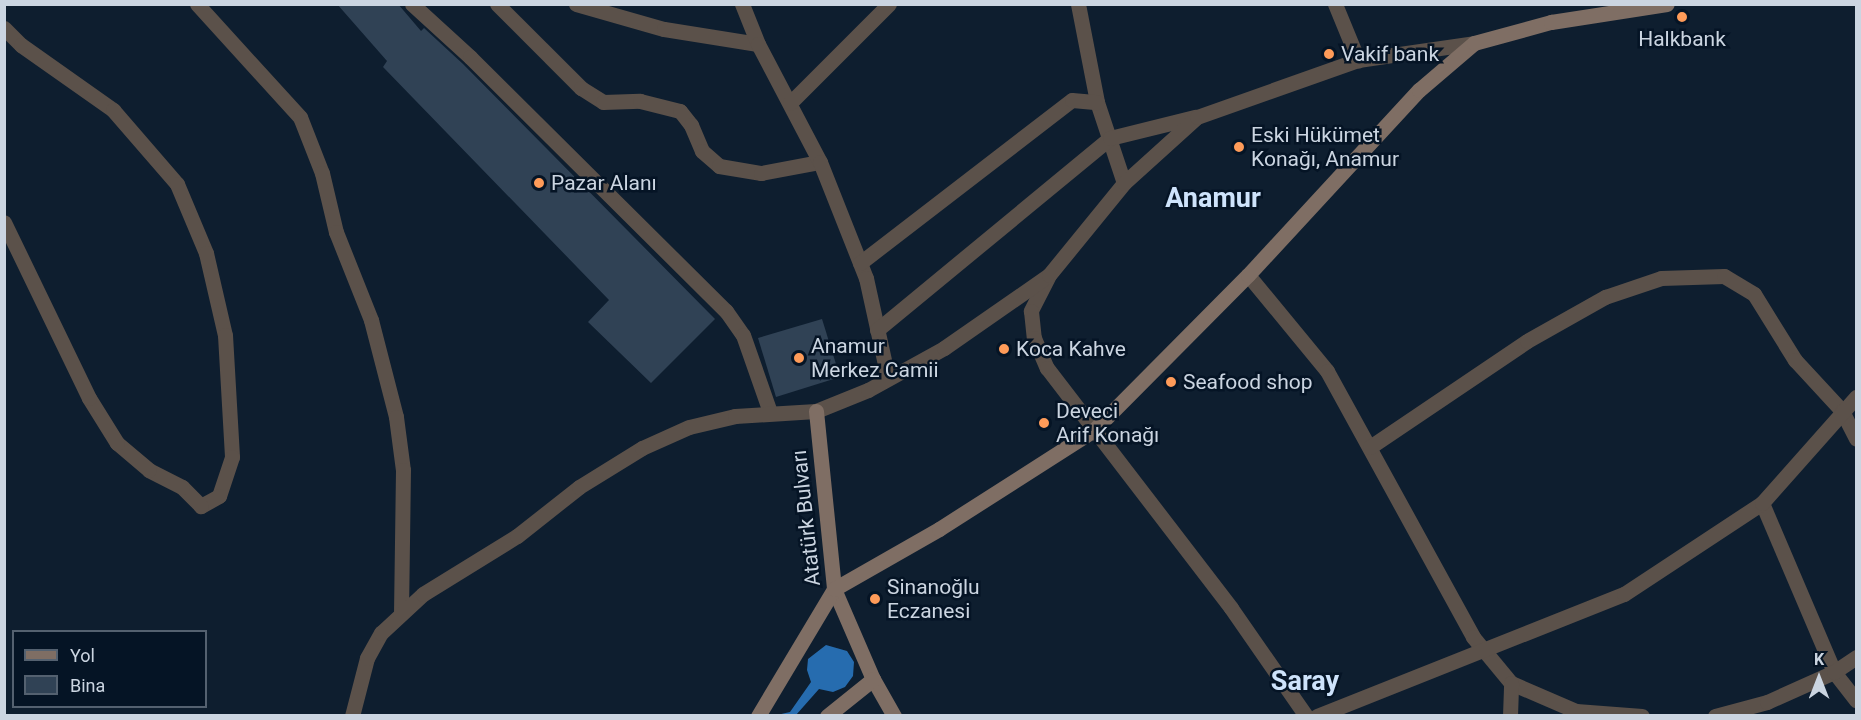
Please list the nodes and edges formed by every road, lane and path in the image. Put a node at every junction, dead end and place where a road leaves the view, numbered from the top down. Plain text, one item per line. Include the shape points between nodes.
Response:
1 (196, 4) edge
2 (412, 4) edge
3 (496, 4) edge
4 (576, 4) edge
5 (742, 4) edge
6 (889, 4) edge
7 (1078, 4) edge
8 (1335, 4) edge
9 (1667, 4) edge
10 (4, 28) edge
11 (1474, 43) junction
12 (758, 44) junction
13 (1358, 60) junction
14 (1097, 102) junction
15 (790, 103) junction
16 (1197, 117) junction
17 (1110, 138) junction
18 (820, 162) junction
19 (1124, 183) junction
20 (4, 222) edge
21 (860, 263) junction
22 (1049, 275) junction
23 (1248, 275) junction
24 (877, 330) junction
25 (888, 378) junction
26 (1857, 396) edge
27 (816, 411) junction
28 (1842, 411) junction
29 (770, 412) junction
30 (1095, 430) junction
31 (1857, 439) edge
32 (1370, 447) junction
33 (1762, 502) junction
34 (834, 590) junction
35 (401, 614) junction
36 (1485, 652) junction
37 (1857, 657) edge
38 (1834, 672) junction
39 (873, 679) junction
40 (1511, 683) junction
41 (1857, 700) edge
42 (1612, 715) edge
43 (352, 716) edge
44 (758, 716) edge
45 (827, 716) edge
46 (894, 716) edge
47 (1306, 716) edge
48 (1317, 716) edge
49 (1510, 716) edge
50 (1642, 716) edge
51 (1714, 716) edge

1 - 35 street via 300,117 322,173 336,232 371,320 396,417 403,470
2 - 29 street via 726,311 743,335
3 - 18 street via 581,88 603,102 640,101 680,111 702,151 719,166 761,173
4 - 12 street via 664,29
5 - 12 street
6 - 15 street
7 - 14 street
8 - 13 street
9 - 11 street via 1551,22
10 - 20 street via 21,45 113,110 177,183 206,253 225,335 232,457 219,496 201,506 182,487 149,470 117,443 51,324
11 - 13 street
11 - 23 street via 1419,90
12 - 15 street
13 - 16 street via 1271,87
14 - 17 street
14 - 21 street via 1072,100
15 - 18 street
16 - 17 street
16 - 19 street
17 - 19 street
17 - 24 street
18 - 21 street
19 - 22 street
21 - 24 street
22 - 25 street via 944,348
22 - 30 street via 1031,311 1034,338 1047,368
23 - 30 street
23 - 32 street via 1327,371
24 - 25 street
25 - 27 street
26 - 28 street
27 - 29 street
27 - 34 street, Atatürk Bulvarı
28 - 31 street
28 - 32 street via 1796,360 1754,294 1724,276 1660,278 1605,297 1527,341
28 - 33 street
29 - 35 street via 689,427 642,448 579,488 517,536 423,594
30 - 34 street
30 - 47 street via 1231,608
32 - 36 street via 1473,637
33 - 36 street via 1624,594
33 - 38 street
34 - 39 street, Atatürk Bulvarı
34 - 44 street
35 - 43 street via 381,633 367,658
36 - 40 street
36 - 48 street
37 - 38 street
38 - 41 street
38 - 51 street via 1767,702
39 - 45 street
39 - 46 street, Atatürk Bulvarı
40 - 42 street via 1576,711
40 - 49 street
42 - 50 street

